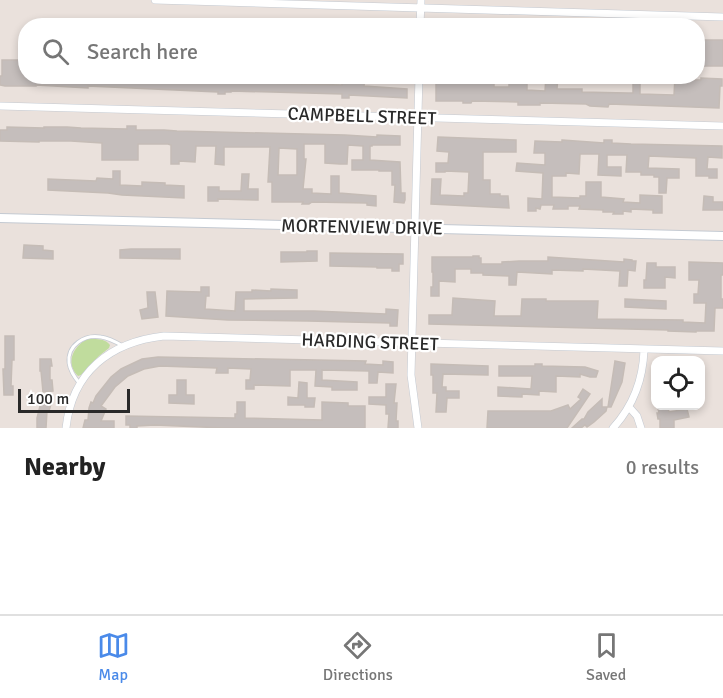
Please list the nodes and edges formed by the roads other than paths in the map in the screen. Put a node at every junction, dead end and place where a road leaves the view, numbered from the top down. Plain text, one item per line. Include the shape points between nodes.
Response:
1 (155, 0) edge
2 (421, 4) edge
3 (723, 17) edge
4 (419, 84) edge
5 (0, 106) edge
6 (418, 117) junction
7 (723, 126) edge
8 (0, 218) edge
9 (415, 229) junction
10 (723, 237) edge
11 (412, 343) junction
12 (123, 346) junction
13 (644, 350) junction
14 (723, 351) edge
15 (80, 384) junction
16 (629, 407) junction
17 (66, 428) edge
18 (418, 428) edge
19 (613, 428) edge
20 (641, 428) edge

1 - 2 street
2 - 3 street
4 - 6 street
5 - 6 street, CAMPBELL STREET
6 - 7 street, CAMPBELL STREET
6 - 9 street
8 - 9 street, MORTENVIEW DRIVE
9 - 10 street, MORTENVIEW DRIVE
9 - 11 street
11 - 12 street, HARDING STREET via 164,336
11 - 13 street, HARDING STREET
11 - 18 street via 411,375
12 - 15 street, HARDING STREET via 97,363
12 - 15 lane via 100,336 80,340 70,353 69,362
13 - 14 street, HARDING STREET
13 - 16 street via 639,385
15 - 17 street, HARDING STREET
16 - 19 street
16 - 20 street

